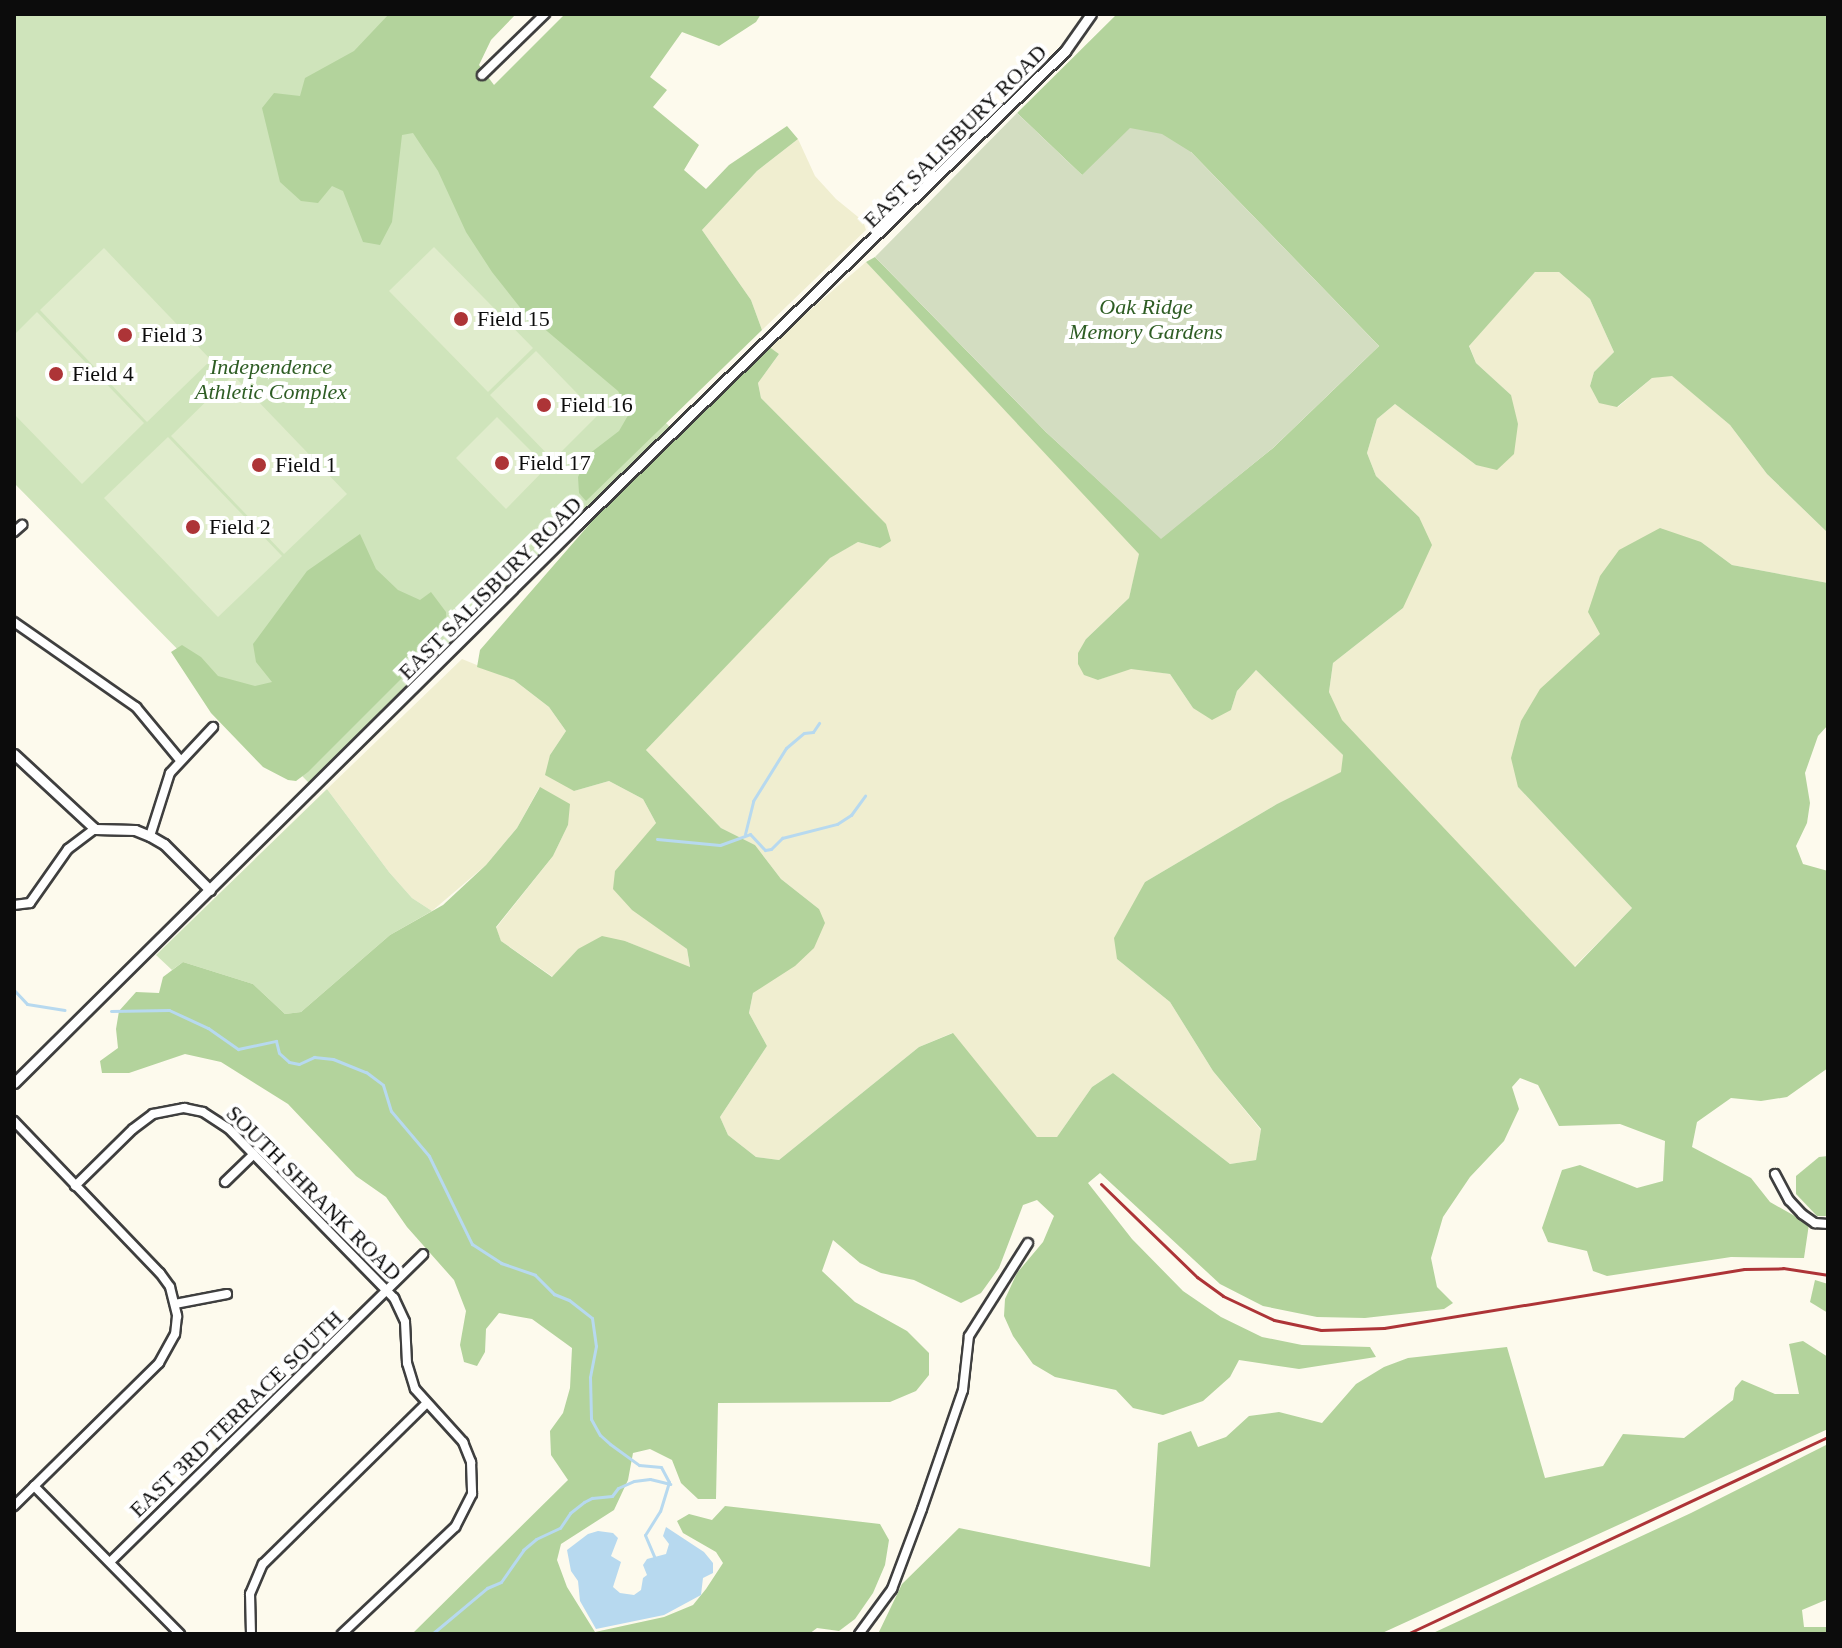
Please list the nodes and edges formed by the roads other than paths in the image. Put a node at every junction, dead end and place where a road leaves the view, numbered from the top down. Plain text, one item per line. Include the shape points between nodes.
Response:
1 (545, 14) edge
2 (1091, 14) edge
3 (482, 75) dead end
4 (22, 525) dead end
5 (14, 532) edge
6 (14, 622) edge
7 (213, 727) dead end
8 (14, 754) edge
9 (180, 760) junction
10 (95, 829) junction
11 (150, 836) junction
12 (210, 890) junction
13 (14, 905) edge
14 (14, 1083) edge
15 (14, 1121) edge
16 (254, 1154) junction
17 (1775, 1174) dead end
18 (225, 1182) dead end
19 (75, 1186) junction
20 (1828, 1224) edge
21 (1028, 1243) dead end
22 (423, 1254) dead end
23 (388, 1290) junction
24 (227, 1294) dead end
25 (175, 1304) junction
26 (426, 1404) junction
27 (34, 1486) junction
28 (14, 1506) edge
29 (110, 1562) junction
30 (180, 1634) edge
31 (251, 1634) edge
32 (342, 1634) edge
33 (859, 1634) edge

1 - 3 street
2 - 12 street, EAST SALISBURY ROAD via 1065,51
4 - 5 street
6 - 9 street via 136,707
7 - 9 street
8 - 10 street
9 - 11 street via 170,773
10 - 11 street via 135,830
10 - 13 street via 68,849 30,903
11 - 12 street
12 - 14 street, EAST SALISBURY ROAD
15 - 19 street
16 - 18 street
16 - 19 street, SOUTH SHRANK ROAD via 220,1121 184,1108 143,1121
16 - 23 street, SOUTH SHRANK ROAD
17 - 20 street via 1802,1214
19 - 25 street via 160,1273
21 - 33 street via 969,1336 963,1390 922,1509 892,1589
22 - 23 street, EAST 3RD TERRACE SOUTH
23 - 26 street, SOUTH SHRANK ROAD via 402,1313 409,1373
23 - 29 street, EAST 3RD TERRACE SOUTH
24 - 25 street
25 - 27 street via 175,1334 159,1363
26 - 31 street via 263,1564 250,1594
26 - 32 street, SOUTH SHRANK ROAD via 463,1442 471,1462 469,1506 455,1527
27 - 28 street
27 - 29 street
29 - 30 street

